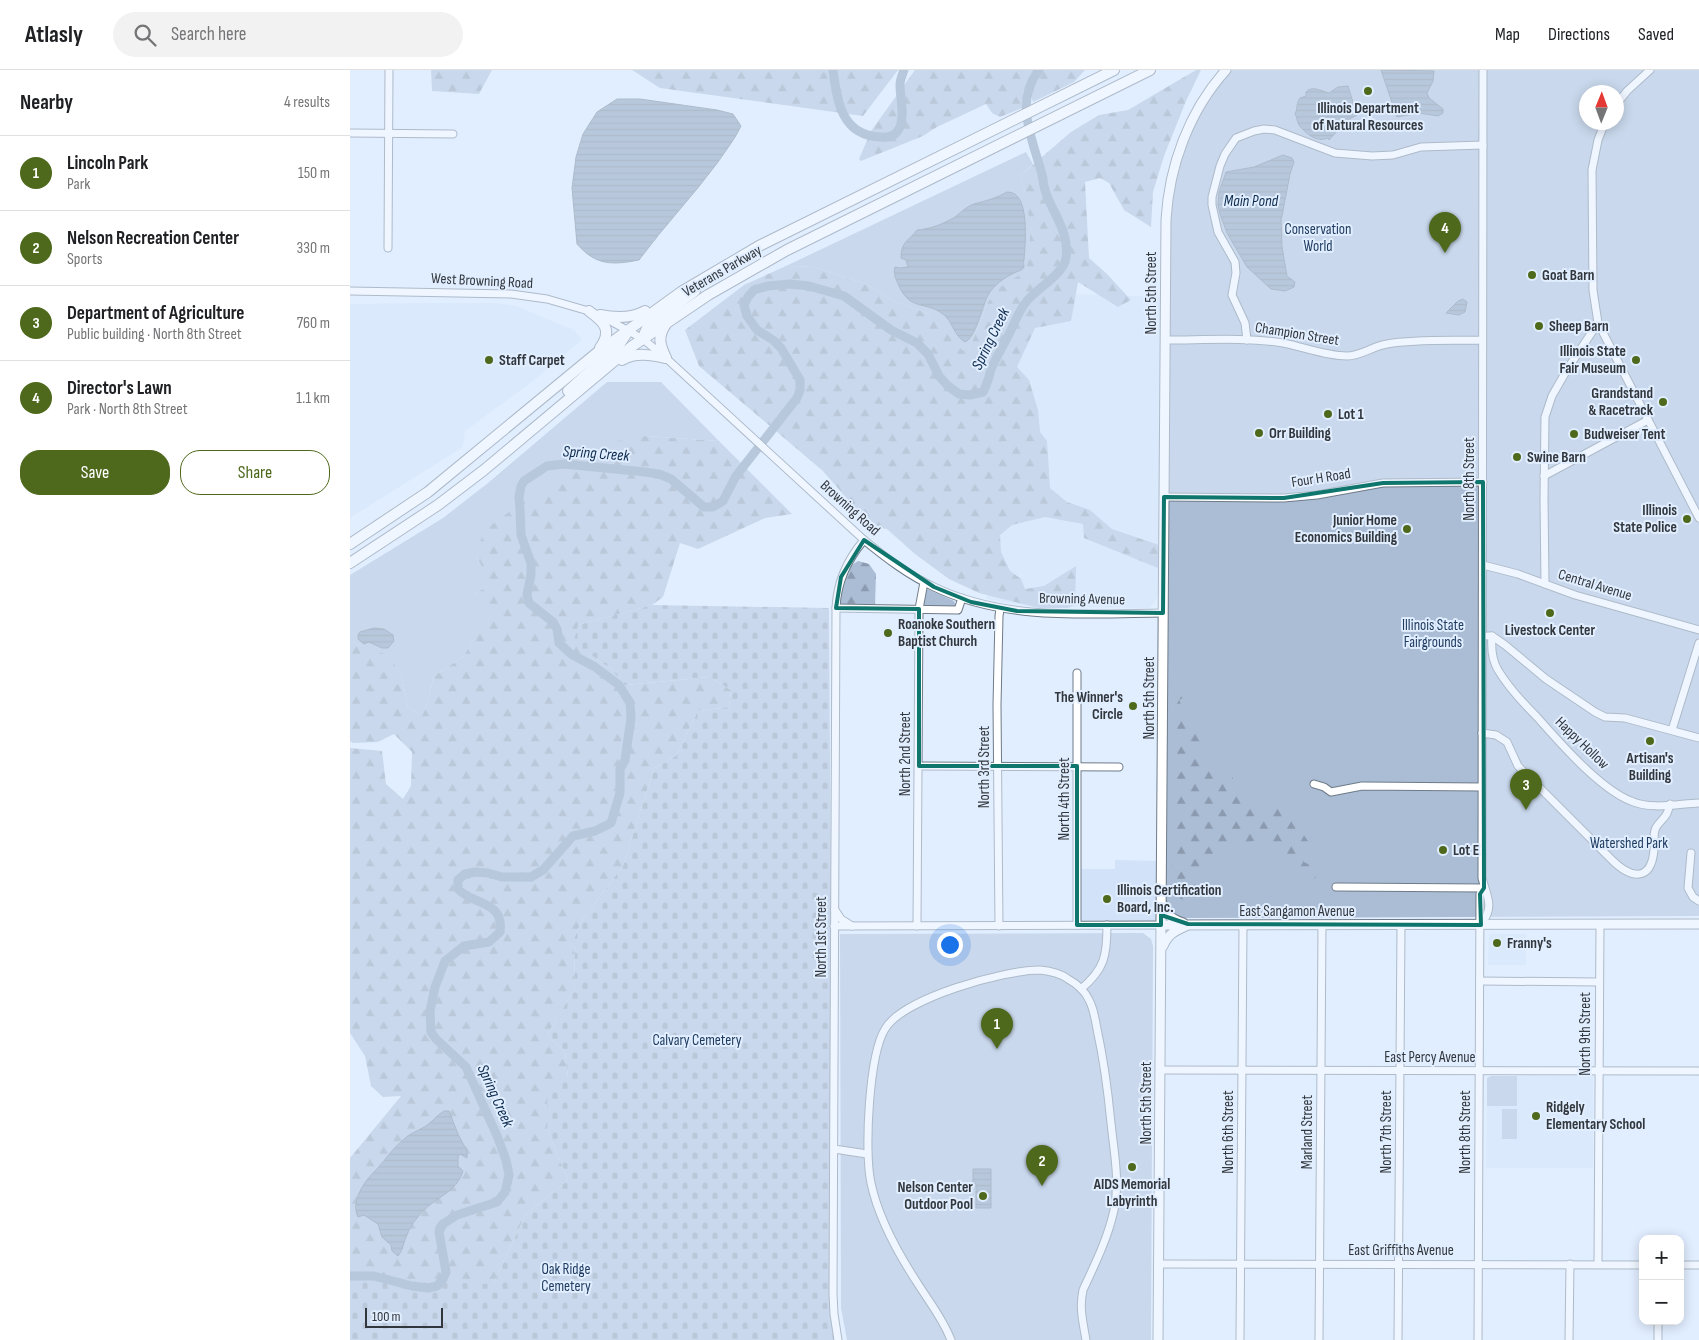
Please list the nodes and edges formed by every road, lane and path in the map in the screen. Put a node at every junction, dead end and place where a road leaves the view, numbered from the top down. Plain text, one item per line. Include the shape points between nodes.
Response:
1 (390, 70) edge
2 (1114, 70) edge
3 (1150, 70) edge
4 (1226, 70) edge
5 (1483, 70) edge
6 (1650, 70) edge
7 (1624, 96) edge
8 (1602, 130) edge
9 (350, 134) edge
10 (389, 134) junction
11 (453, 134) dead end
12 (1483, 145) junction
13 (759, 246) junction
14 (388, 248) dead end
15 (695, 284) junction
16 (350, 291) edge
17 (589, 311) junction
18 (600, 316) junction
19 (668, 321) junction
20 (1598, 323) junction
21 (627, 330) junction
22 (643, 338) junction
23 (1165, 340) junction
24 (1247, 340) junction
25 (1482, 340) junction
26 (598, 352) junction
27 (666, 358) junction
28 (580, 389) junction
29 (704, 392) joint
30 (1648, 420) junction
31 (540, 422) junction
32 (1544, 476) junction
33 (1483, 482) junction
34 (1164, 496) junction
35 (1699, 518) edge
36 (864, 540) junction
37 (350, 544) edge
38 (350, 563) edge
39 (1483, 565) junction
40 (924, 582) junction
41 (1545, 584) junction
42 (962, 598) junction
43 (836, 608) junction
44 (918, 609) junction
45 (1000, 609) junction
46 (1163, 613) junction
47 (1699, 630) edge
48 (1482, 636) junction
49 (1492, 636) junction
50 (1699, 643) edge
51 (1077, 673) dead end
52 (1672, 730) junction
53 (1482, 733) junction
54 (1699, 738) edge
55 (919, 766) junction
56 (998, 766) junction
57 (1077, 766) junction
58 (1119, 767) dead end
59 (1314, 784) dead end
60 (1482, 787) junction
61 (1670, 804) junction
62 (1699, 804) edge
63 (1691, 853) dead end
64 (1336, 887) dead end
65 (1484, 888) junction
66 (1161, 900) junction
67 (1699, 901) edge
68 (834, 909) junction
69 (1188, 924) junction
70 (1600, 924) junction
71 (1699, 924) edge
72 (1077, 925) junction
73 (1161, 925) junction
74 (1243, 925) junction
75 (1322, 925) junction
76 (1401, 925) junction
77 (1481, 925) junction
78 (834, 926) junction
79 (852, 926) junction
80 (918, 926) junction
81 (998, 926) junction
82 (1107, 926) junction
83 (1161, 950) junction
84 (1480, 981) junction
85 (1599, 982) junction
86 (1082, 989) junction
87 (1160, 1070) junction
88 (1242, 1070) junction
89 (1400, 1070) junction
90 (1321, 1071) junction
91 (1479, 1071) junction
92 (1699, 1071) edge
93 (1599, 1072) junction
94 (834, 1149) junction
95 (867, 1154) junction
96 (1159, 1264) junction
97 (1241, 1264) junction
98 (1320, 1264) junction
99 (1399, 1264) junction
100 (1570, 1264) junction
101 (1598, 1264) junction
102 (1478, 1265) junction
103 (1639, 1265) edge
104 (1684, 1265) edge
105 (1699, 1265) edge
106 (1658, 1325) edge
107 (838, 1340) edge
108 (952, 1340) edge
109 (1086, 1340) edge
110 (1158, 1340) edge
111 (1240, 1340) edge
112 (1319, 1340) edge
113 (1398, 1340) edge
114 (1478, 1340) edge
115 (1569, 1340) edge
116 (1658, 1340) edge

1 - 10 street
2 - 13 highway, Veterans Parkway
3 - 19 highway, Veterans Parkway via 766,262
4 - 23 main road, North 5th Street via 1208,92 1188,128 1170,182 1166,220
5 - 12 street, North 8th Street
6 - 7 street
8 - 20 street via 1592,170 1593,290
9 - 10 street
10 - 11 street
10 - 14 street
12 - 24 street via 1422,147 1393,155 1372,156 1335,153 1275,130 1254,131 1236,138 1220,166 1212,205 1218,232 1235,262 1232,295 1245,323
12 - 25 street, North 8th Street
13 - 15 highway, Veterans Parkway
13 - 22 highway via 648,326
15 - 18 highway via 684,285 638,315 623,318
15 - 21 highway, Veterans Parkway
16 - 17 street, West Browning Road via 511,294 547,299
17 - 18 street, West Browning Road
17 - 26 highway via 604,323 606,330
18 - 21 street, West Browning Road
19 - 22 highway, Veterans Parkway
19 - 27 highway via 660,337
20 - 30 street
20 - 32 street via 1548,406
21 - 22 street, West Browning Road
21 - 26 highway, Veterans Parkway
21 - 31 highway via 619,345 567,391
22 - 27 street, West Browning Road
22 - 28 highway, Veterans Parkway
23 - 24 street, Champion Street
23 - 34 main road, North 5th Street
24 - 25 street, Champion Street via 1283,343 1346,356 1397,342
25 - 33 street, North 8th Street
26 - 37 highway, Veterans Parkway via 428,492
27 - 28 highway via 645,354 628,357
27 - 29 street, West Browning Road
28 - 31 highway, Veterans Parkway
29 - 36 street, Browning Road
30 - 32 street
30 - 35 street
31 - 38 highway, Veterans Parkway via 438,505
32 - 41 street
33 - 34 street, Four H Road via 1373,484 1284,498
33 - 39 street, North 8th Street
34 - 46 main road, North 5th Street
36 - 40 street, Browning Road via 892,563
36 - 43 street, North 1st Street via 842,577
39 - 41 street, Central Avenue
39 - 48 street, North 8th Street
40 - 42 street, Browning Road
40 - 44 street, North 2nd Street
41 - 47 street, Central Avenue
42 - 44 street via 958,610
42 - 45 street, Browning Road
43 - 44 street
43 - 68 street, North 1st Street
44 - 55 street, North 2nd Street
45 - 46 street, Browning Avenue via 1039,613
45 - 56 street, North 3rd Street
46 - 66 main road, North 5th Street
48 - 49 street
48 - 53 street, North 8th Street
49 - 52 street via 1594,712
49 - 61 street, Happy Hollow via 1492,652 1498,670 1521,701 1599,780 1630,801 1646,806
50 - 52 street
51 - 57 street, North 4th Street
52 - 54 street
53 - 60 street, North 8th Street
53 - 61 street via 1496,735 1506,742 1518,766 1630,874 1642,873 1650,865 1655,829
55 - 56 street
55 - 80 street, North 2nd Street
56 - 57 street
56 - 81 street, North 3rd Street
57 - 58 street
57 - 72 street, North 4th Street
59 - 60 street via 1331,792 1362,786
60 - 65 street, North 8th Street
61 - 62 street, Happy Hollow
63 - 67 street via 1688,888
64 - 65 street
65 - 77 street, North 8th Street via 1488,894 1488,915
66 - 69 main road via 1170,918
66 - 73 main road, North 5th Street
68 - 78 street, North 1st Street
68 - 79 street
69 - 73 main road, East Sangamon Avenue
69 - 74 main road, East Sangamon Avenue
69 - 83 main road via 1172,932
70 - 71 main road, East Sangamon Avenue
70 - 77 main road, East Sangamon Avenue
70 - 85 street, North 9th Street
72 - 81 street, East Sangamon Avenue
72 - 82 street, East Sangamon Avenue
73 - 82 street, East Sangamon Avenue
73 - 83 main road, North 5th Street
74 - 75 main road, East Sangamon Avenue
74 - 88 street, North 6th Street
75 - 76 main road, East Sangamon Avenue
75 - 90 street, Marland Street
76 - 77 main road, East Sangamon Avenue
76 - 89 street, North 7th Street
77 - 84 street, North 8th Street
78 - 79 street, East Sangamon Avenue
78 - 94 street, North 1st Street
79 - 80 street, East Sangamon Avenue
80 - 81 street, East Sangamon Avenue
82 - 86 street via 1105,958
83 - 87 main road, North 5th Street
84 - 85 street
84 - 91 street, North 8th Street
85 - 93 street, North 9th Street
86 - 95 street via 1055,972 1029,971 973,982 897,1015 885,1029 876,1054
86 - 109 street via 1094,1013 1105,1062 1117,1184 1107,1236 1081,1300
87 - 88 street, East Percy Avenue
87 - 96 main road, North 5th Street
88 - 90 street, East Percy Avenue
88 - 97 street, North 6th Street
89 - 90 street, East Percy Avenue
89 - 91 street, East Percy Avenue
89 - 99 street, North 7th Street
90 - 98 street, Marland Street
91 - 93 street, East Percy Avenue
91 - 102 street, North 8th Street
92 - 93 street, East Percy Avenue
93 - 101 street, North 9th Street
94 - 95 street
94 - 107 street, North 1st Street via 833,1294
95 - 108 street via 871,1184 880,1213
96 - 97 street, East Griffiths Avenue
96 - 110 main road, North 5th Street
97 - 98 street, East Griffiths Avenue
97 - 111 street, North 6th Street
98 - 99 street, East Griffiths Avenue
98 - 112 street, Marland Street
99 - 102 street, East Griffiths Avenue
99 - 113 street, North 7th Street
100 - 101 street, East Griffiths Avenue
100 - 102 street, East Griffiths Avenue
100 - 115 street
101 - 103 street, East Griffiths Avenue
102 - 114 street, North 8th Street
104 - 105 street
106 - 116 street

